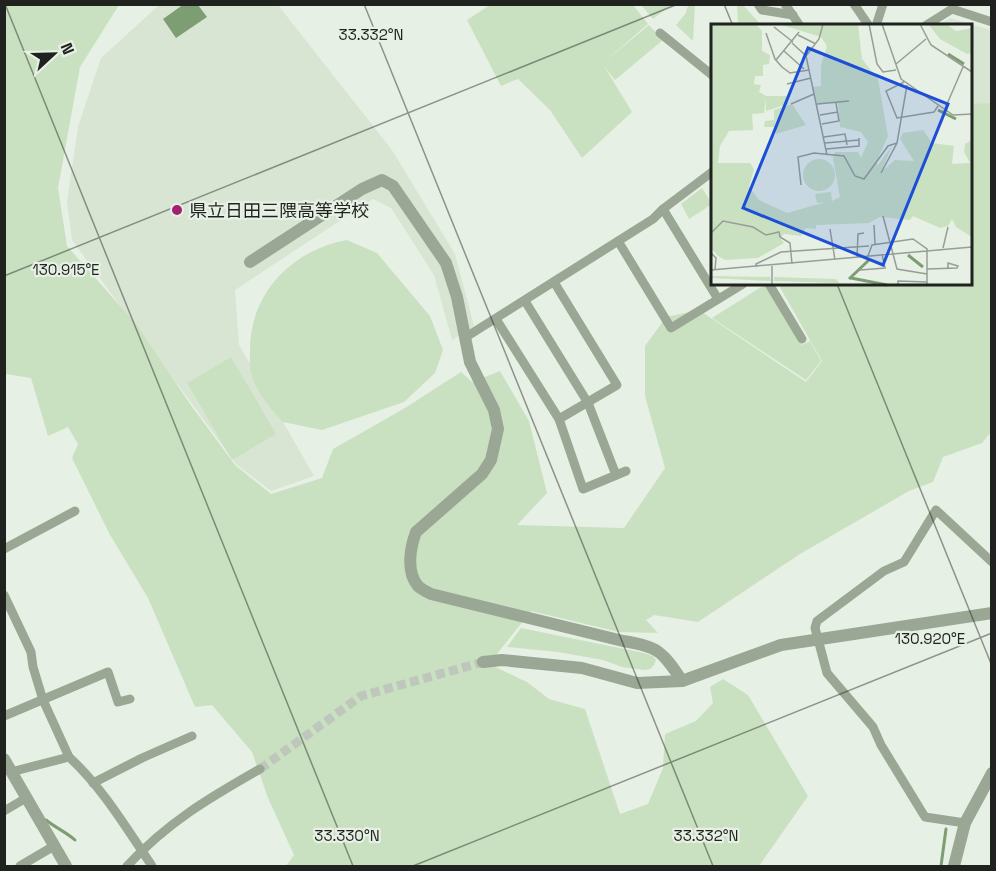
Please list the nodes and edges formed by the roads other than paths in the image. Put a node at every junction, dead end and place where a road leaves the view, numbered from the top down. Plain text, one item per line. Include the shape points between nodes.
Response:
1 (758, 4) edge
2 (785, 4) edge
3 (854, 4) edge
4 (883, 4) edge
5 (953, 7) edge
6 (793, 15) junction
7 (992, 22) edge
8 (799, 24) edge
9 (868, 24) edge
10 (877, 24) edge
11 (928, 24) edge
12 (660, 33) dead end
13 (711, 74) edge
14 (711, 173) edge
15 (663, 209) junction
16 (618, 241) junction
17 (250, 262) dead end
18 (554, 282) junction
19 (741, 285) edge
20 (771, 285) edge
21 (718, 299) junction
22 (525, 301) junction
23 (496, 319) junction
24 (466, 337) junction
25 (802, 339) dead end
26 (588, 403) junction
27 (559, 419) junction
28 (626, 471) dead end
29 (616, 475) junction
30 (75, 511) dead end
31 (4, 549) edge
32 (992, 562) edge
33 (4, 595) edge
34 (992, 613) edge
35 (818, 638) junction
36 (483, 662) tunnel mouth
37 (682, 681) junction
38 (130, 699) dead end
39 (43, 700) junction
40 (4, 716) edge
41 (192, 736) dead end
42 (69, 756) junction
43 (4, 759) edge
44 (260, 769) tunnel mouth
45 (11, 772) junction
46 (992, 773) edge
47 (93, 783) junction
48 (26, 798) junction
49 (4, 812) edge
50 (965, 823) junction
51 (54, 846) junction
52 (142, 851) junction
53 (20, 867) edge
54 (66, 867) edge
55 (128, 867) edge
56 (152, 867) edge
57 (954, 867) edge

1 - 6 street via 762,10
2 - 6 street
3 - 9 street
4 - 10 street
5 - 7 street
5 - 11 street
6 - 8 street
12 - 13 street
14 - 15 street
15 - 16 street
15 - 21 street
16 - 18 street
16 - 21 street via 671,328
17 - 24 street via 382,180 393,186 447,263
18 - 22 street
18 - 26 street via 617,385
19 - 21 street
20 - 25 street
22 - 23 street
22 - 26 street
23 - 24 street
23 - 27 street
24 - 37 street via 470,362 494,410 498,429 491,460 482,474 416,532 410,561 418,586 431,594 644,644 662,653
26 - 27 street
26 - 29 street
27 - 29 street via 583,489
28 - 29 street
30 - 31 street
32 - 35 street via 936,510 904,562 884,571 817,621
33 - 39 street via 31,652
34 - 35 street
35 - 37 street via 781,645
35 - 50 street via 827,673 873,727 925,817
36 - 37 street via 502,660 582,668 637,683
38 - 39 street via 118,702 108,672
39 - 40 street
39 - 42 street
41 - 47 street
42 - 45 street
42 - 47 street
43 - 45 street
44 - 52 street via 205,800
45 - 48 street
46 - 50 street
47 - 52 street
48 - 49 street
48 - 51 street
50 - 57 street
51 - 53 street
51 - 54 street
52 - 55 street
52 - 56 street

